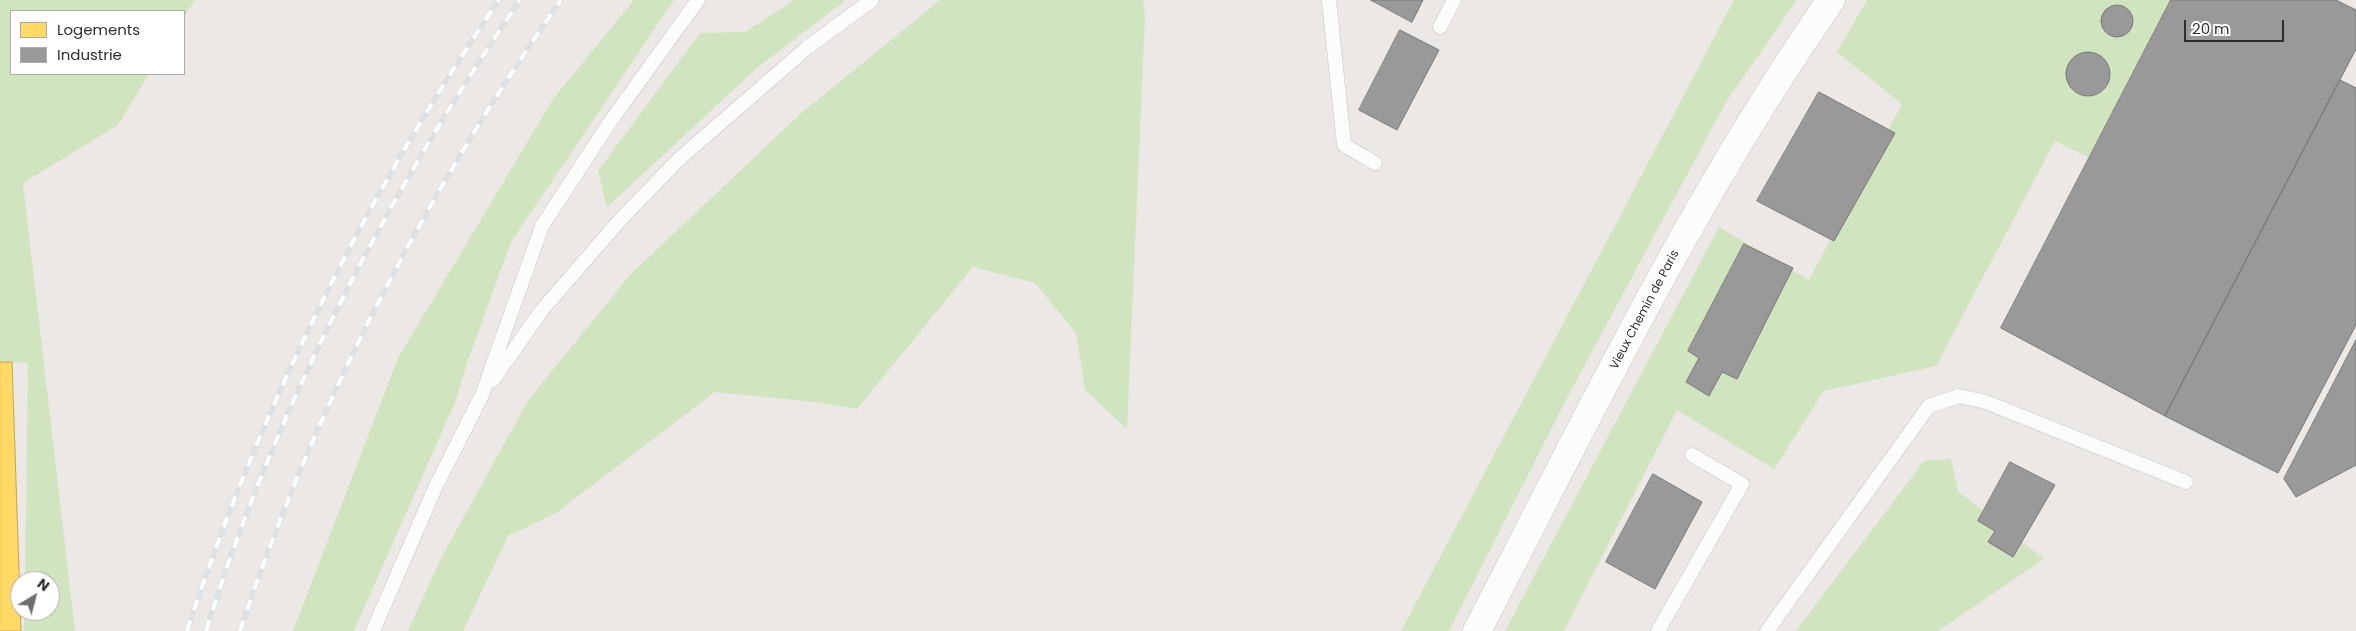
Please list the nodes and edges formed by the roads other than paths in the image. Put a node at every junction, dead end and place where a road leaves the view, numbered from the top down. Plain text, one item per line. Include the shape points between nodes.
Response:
1 (698, 0) edge
2 (872, 0) edge
3 (1329, 0) edge
4 (1454, 0) edge
5 (1831, 0) edge
6 (1440, 27) dead end
7 (1375, 163) dead end
8 (482, 395) junction
9 (1692, 454) dead end
10 (2186, 482) dead end
11 (373, 631) edge
12 (1477, 631) edge
13 (1658, 631) edge
14 (1767, 631) edge

1 - 8 lane via 610,122 542,226
2 - 8 lane via 808,47 679,159 620,220 542,310
3 - 7 lane via 1344,145
4 - 6 lane
5 - 12 street, Vieux Chemin de Paris via 1752,118 1690,226
8 - 11 lane via 435,488
9 - 13 lane via 1742,484
10 - 14 lane via 1986,402 1958,396 1930,406

